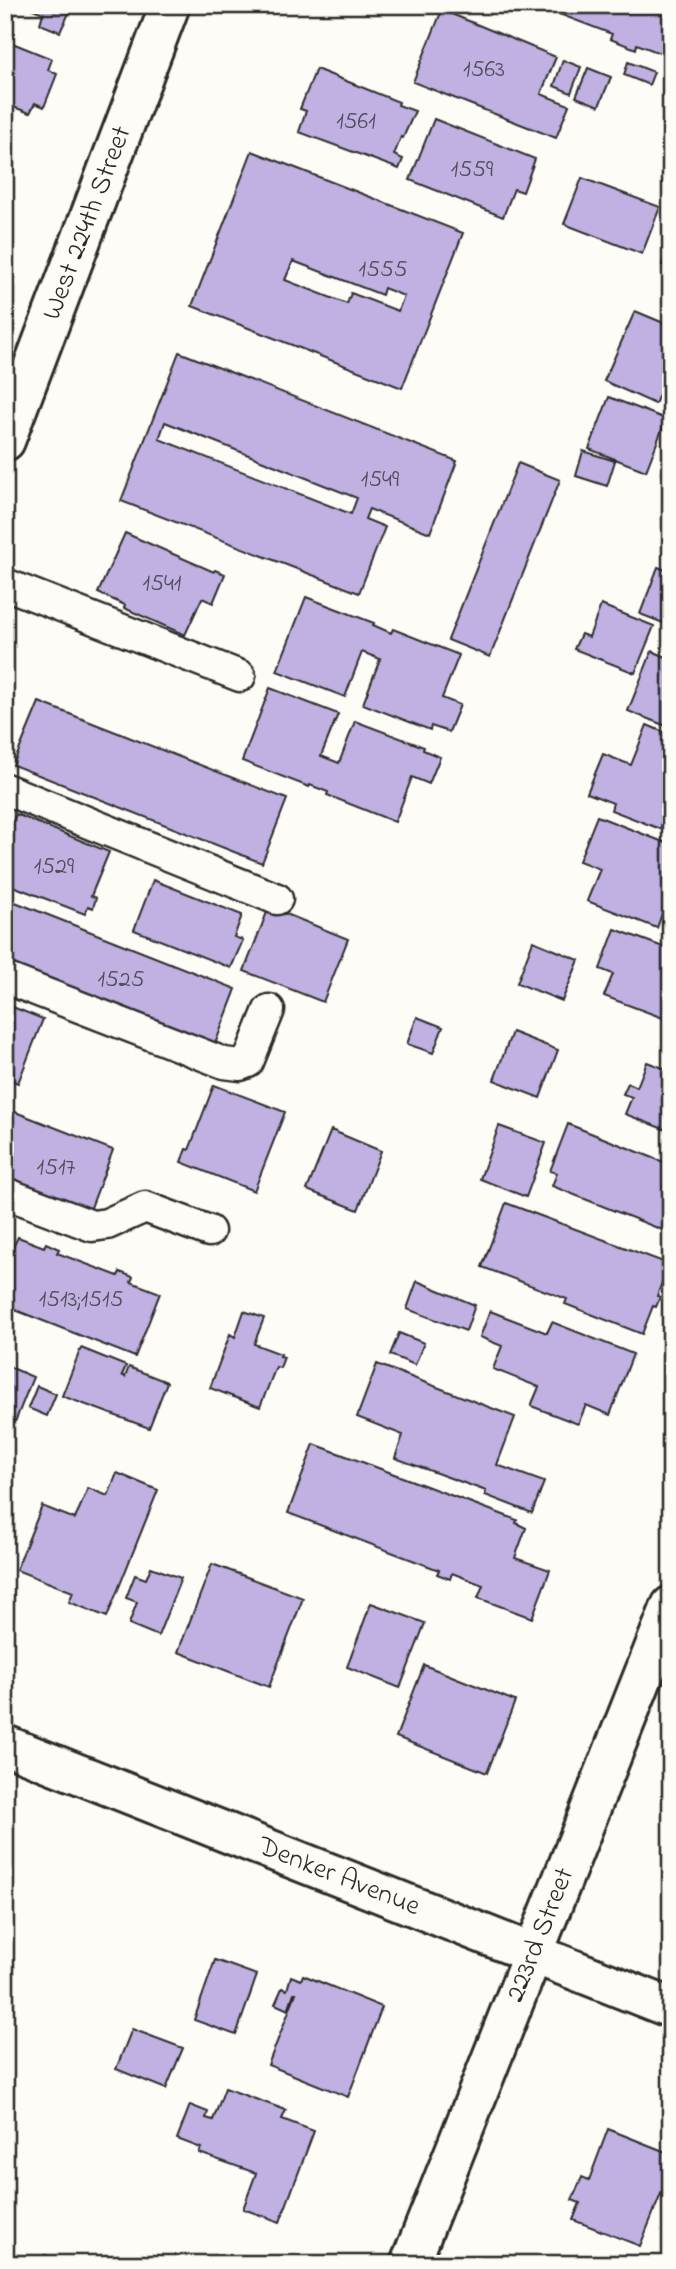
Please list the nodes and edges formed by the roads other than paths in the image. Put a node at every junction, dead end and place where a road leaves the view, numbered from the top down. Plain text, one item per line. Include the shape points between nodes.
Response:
1 (170, 5) edge
2 (7, 432) edge
3 (5, 584) edge
4 (240, 677) dead end
5 (5, 789) edge
6 (277, 899) dead end
7 (5, 978) edge
8 (269, 1010) dead end
9 (5, 1193) edge
10 (209, 1231) dead end
11 (671, 1606) edge
12 (5, 1745) edge
13 (532, 1954) junction
14 (671, 2008) edge
15 (410, 2264) edge

1 - 2 street, West 224th Street
3 - 4 lane
5 - 6 lane
7 - 8 lane via 224,1063 240,1065 248,1062
9 - 10 lane via 92,1226 145,1207
11 - 13 street, 223rd Street
12 - 13 street, Denker Avenue
13 - 14 street, Denker Avenue
13 - 15 street, 223rd Street

